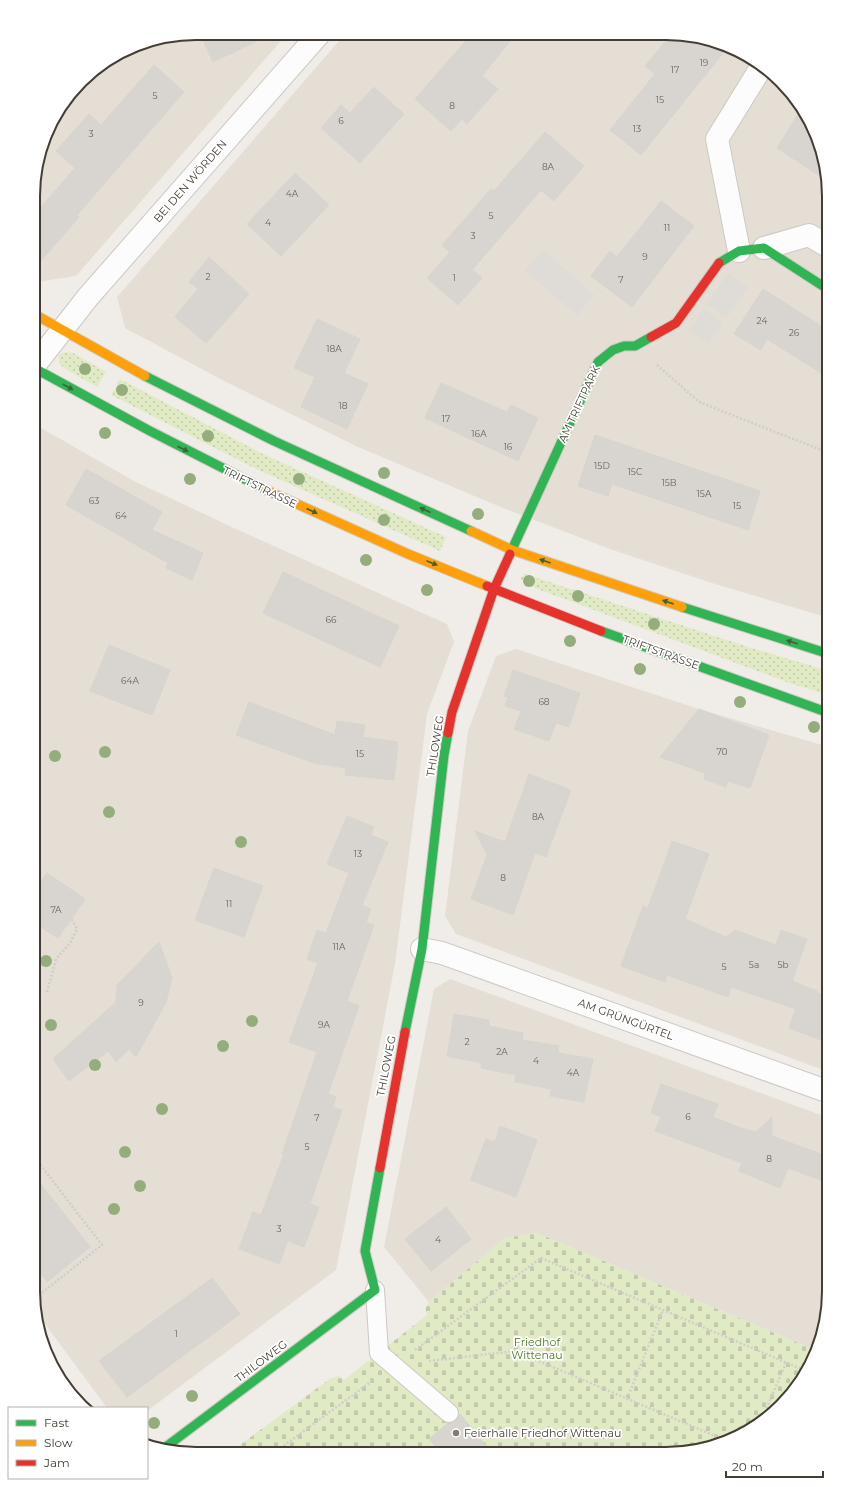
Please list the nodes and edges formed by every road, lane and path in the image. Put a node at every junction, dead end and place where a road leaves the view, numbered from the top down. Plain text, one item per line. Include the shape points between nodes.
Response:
1 (314, 40) edge
2 (759, 71) edge
3 (822, 243) edge
4 (764, 248) junction
5 (739, 251) junction
6 (822, 285) edge
7 (40, 317) edge
8 (63, 330) junction
9 (635, 346) junction
10 (40, 359) edge
11 (40, 370) edge
12 (822, 450) edge
13 (512, 550) junction
14 (494, 589) junction
15 (822, 652) edge
16 (822, 711) edge
17 (71, 918) dead end
18 (422, 949) junction
19 (47, 992) dead end
20 (822, 1089) edge
21 (40, 1164) edge
22 (375, 1290) junction
23 (40, 1294) edge
24 (663, 1310) junction
25 (786, 1363) junction
26 (395, 1364) junction
27 (801, 1369) edge
28 (628, 1399) junction
29 (765, 1412) edge
30 (449, 1413) dead end
31 (719, 1438) edge
32 (170, 1445) edge
33 (282, 1447) edge

1 - 8 street, BEI DEN WÖRDEN via 88,297
2 - 5 street via 717,139
3 - 4 street, AM TRIFTPARK via 809,235
4 - 5 main road, AM TRIFTPARK
4 - 6 main road
5 - 9 main road, AM TRIFTPARK via 721,262 676,323
7 - 8 main road
8 - 10 street, TRIFTSTRASSE
13 -> 8 main road via 274,441 160,384
9 - 12 path via 699,402
9 - 13 main road, AM TRIFTPARK via 613,350 598,362
11 -> 14 main road, TRIFTSTRASSE via 137,426 241,478 350,529
13 - 14 main road
15 -> 13 main road
14 - 16 main road, TRIFTSTRASSE via 665,655
14 - 18 main road, THILOWEG via 452,712 444,755
17 - 19 path via 77,929 56,959
18 - 20 street, AM GRÜNGÜRTEL via 442,953
18 - 22 main road, THILOWEG via 394,1086 365,1251
21 - 23 path via 102,1245
22 - 26 lane via 379,1352
22 - 32 main road, THILOWEG
24 - 25 path
24 - 26 path via 541,1258
24 - 28 path
25 - 27 path
25 - 29 path
26 - 28 path via 515,1351
26 - 30 lane
26 - 33 path
28 - 31 path

